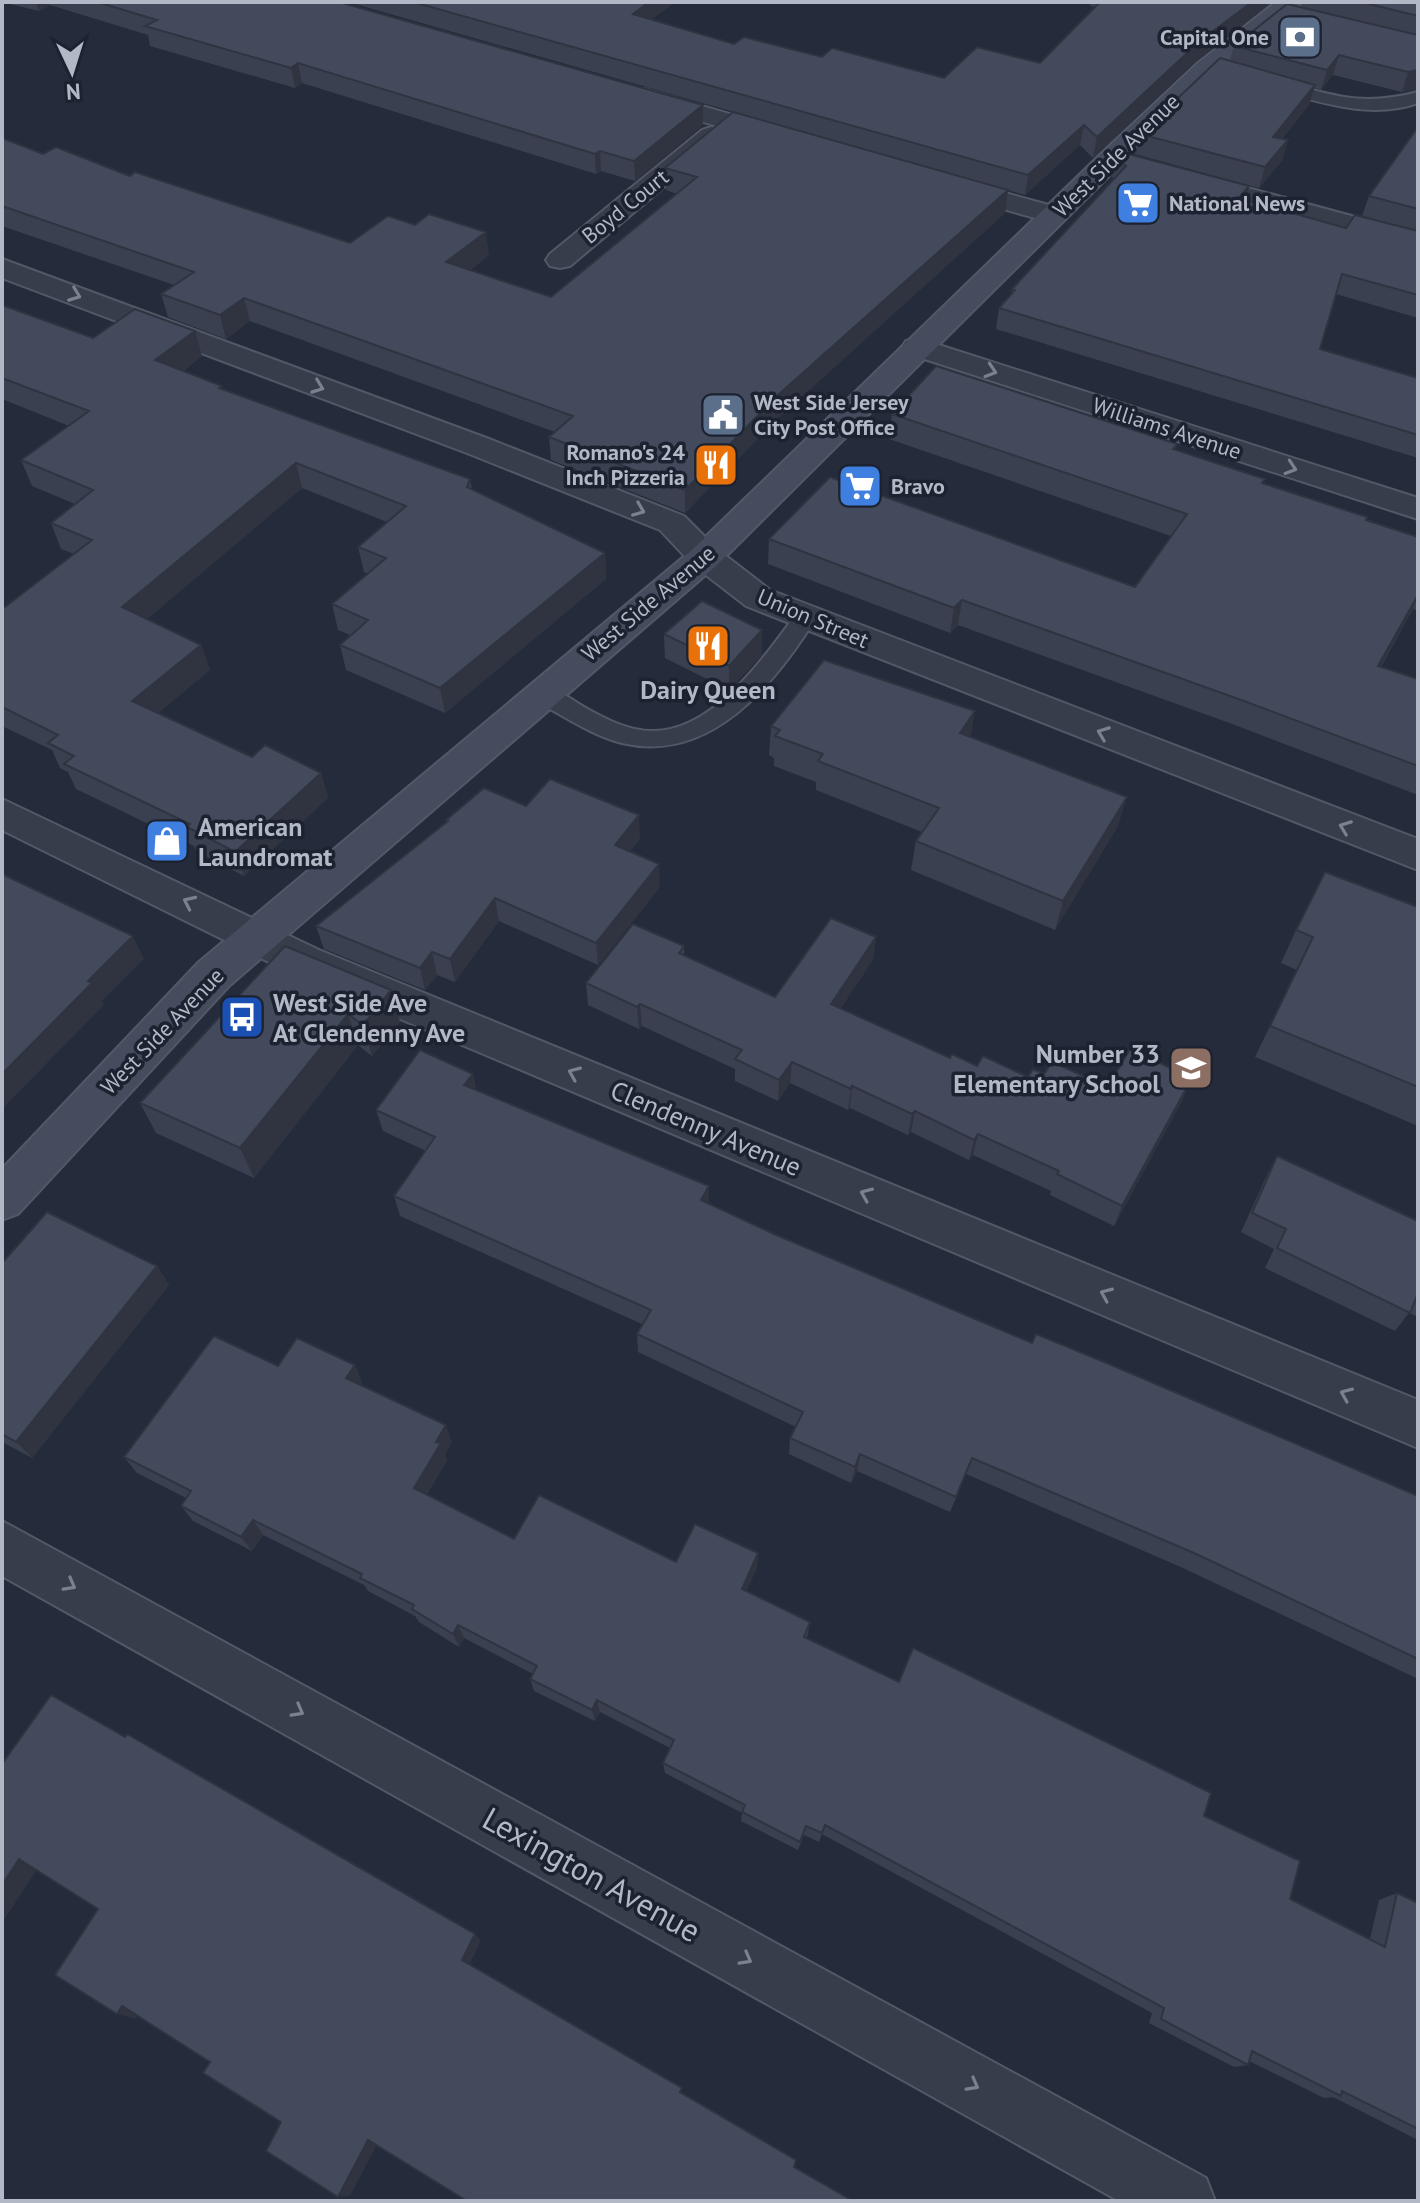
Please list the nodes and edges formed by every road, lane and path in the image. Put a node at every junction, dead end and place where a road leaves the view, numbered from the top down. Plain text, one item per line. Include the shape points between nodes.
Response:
1 (1289, 11) edge
2 (1267, 83) edge
3 (623, 91) edge
4 (1418, 97) edge
5 (728, 121) junction
6 (803, 143) edge
7 (1111, 159) junction
8 (923, 177) edge
9 (1053, 215) junction
10 (1418, 243) edge
11 (560, 260) dead end
12 (2, 268) edge
13 (917, 347) junction
14 (1418, 509) edge
15 (705, 557) junction
16 (805, 618) junction
17 (541, 694) junction
18 (2, 813) edge
19 (1418, 855) edge
20 (259, 936) junction
21 (2, 1200) edge
22 (1418, 1424) edge
23 (2, 1547) edge
24 (1183, 2201) edge

1 - 7 main road, West Side Avenue
2 - 4 lane via 1367,104 1401,104
3 - 5 street
5 - 6 street
5 - 11 street, Boyd Court
7 - 9 main road, West Side Avenue
7 - 10 street
8 - 9 street
9 - 13 main road, West Side Avenue
12 -> 15 street, Union Street via 672,523
13 -> 14 street, Williams Avenue
13 - 15 main road, West Side Avenue
15 - 16 street, Union Street via 758,598
15 - 17 main road, West Side Avenue
16 - 17 lane via 734,704 689,735 657,740 622,735
19 -> 16 street, Union Street
17 - 20 main road, West Side Avenue
20 -> 18 street, Clendenny Avenue
20 - 21 main road, West Side Avenue via 214,974
22 -> 20 street, Clendenny Avenue via 304,961
23 -> 24 street, Lexington Avenue

